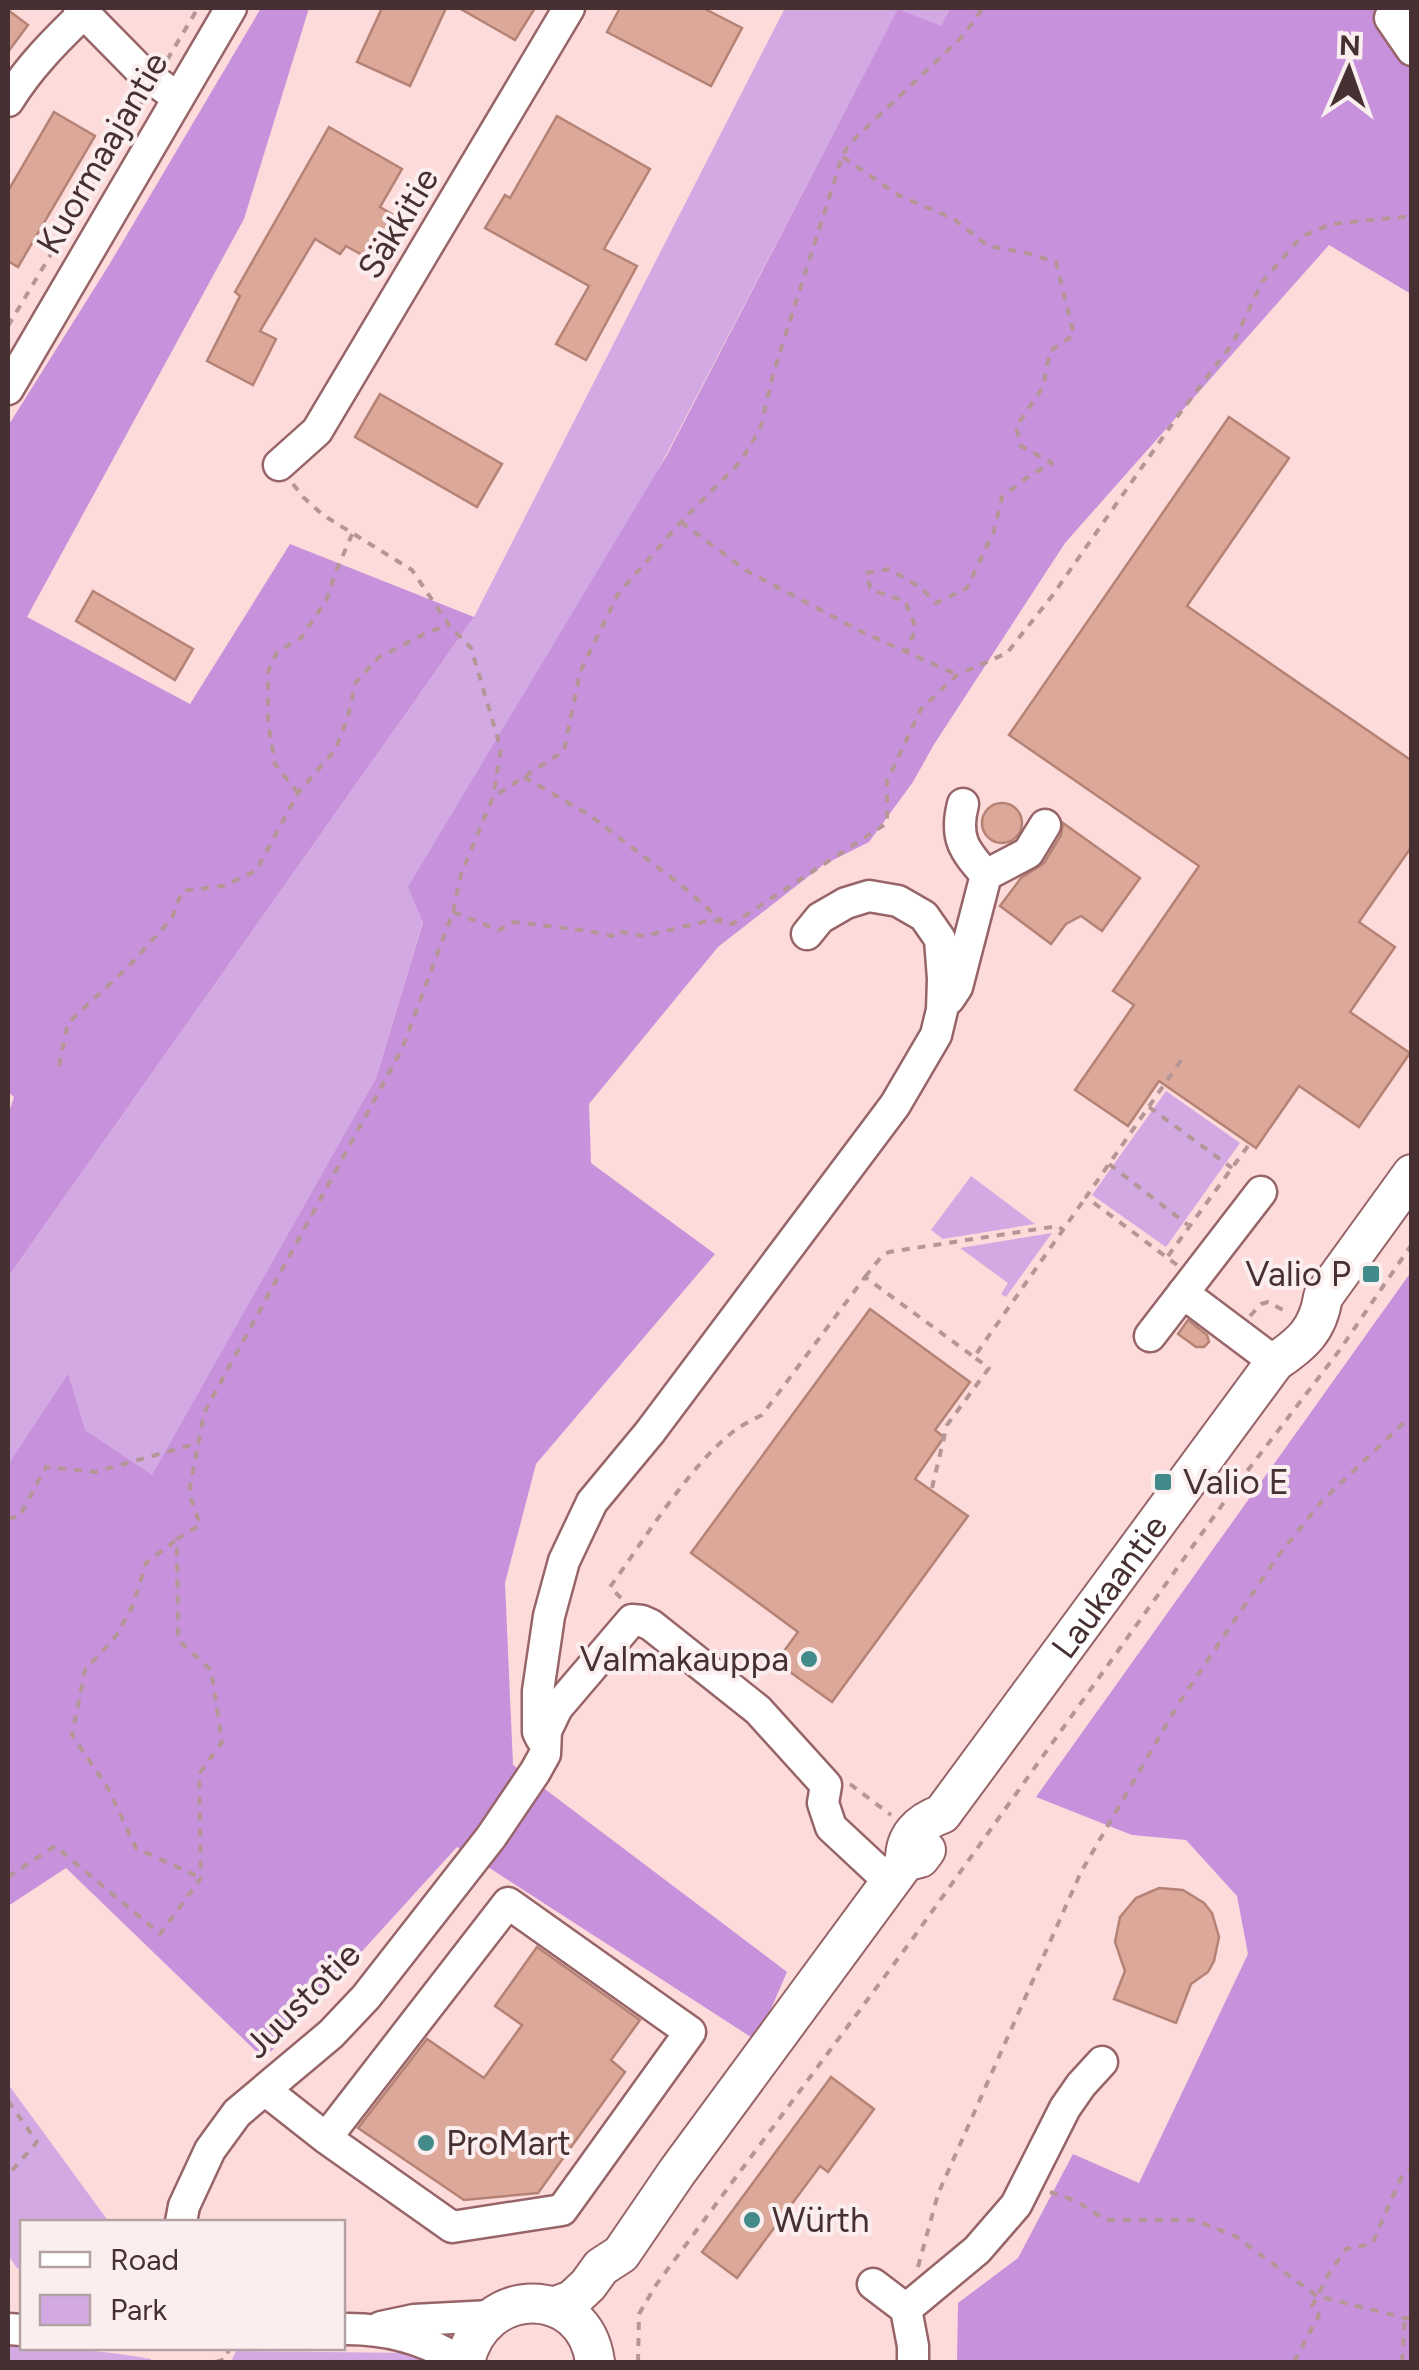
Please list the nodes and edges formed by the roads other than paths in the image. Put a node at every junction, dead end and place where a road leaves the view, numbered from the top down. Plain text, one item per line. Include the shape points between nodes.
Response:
1 (231, 8) edge
2 (569, 8) edge
3 (1406, 8) edge
4 (82, 10) edge
5 (1412, 50) edge
6 (166, 90) junction
7 (8, 101) edge
8 (8, 389) edge
9 (279, 465) road end
10 (963, 804) dead end
11 (1045, 825) dead end
12 (986, 875) junction
13 (807, 934) dead end
14 (942, 1010) junction
15 (1412, 1174) edge
16 (1261, 1192) dead end
17 (1188, 1286) junction
18 (1150, 1336) dead end
19 (1275, 1362) junction
20 (545, 1745) junction
21 (913, 1848) junction
22 (1102, 2062) dead end
23 (265, 2090) junction
24 (326, 2138) junction
25 (180, 2220) edge
26 (622, 2254) junction
27 (873, 2284) dead end
28 (553, 2307) junction
29 (906, 2309) junction
30 (491, 2316) junction
31 (358, 2329) edge
32 (594, 2355) edge
33 (463, 2362) edge
34 (912, 2362) edge

1 - 6 street, Kuormaajantie
2 - 9 street, Säkkitie via 317,431
3 - 5 street via 1390,18
4 - 6 street
4 - 7 street
6 - 8 street, Kuormaajantie
10 - 12 street via 964,848
11 - 12 street via 1028,854
12 - 14 street via 956,987
13 - 14 street via 846,903 869,896 898,901 924,916 940,940
14 - 20 street via 936,1035 895,1105 592,1502 564,1561 550,1616 538,1691 538,1732
15 - 19 main road, Laukaantie via 1323,1297 1312,1330
16 - 17 street
17 - 18 street
17 - 19 street
19 - 21 main road, Laukaantie
20 - 21 street, Juustotie via 557,1708 632,1620 645,1622 758,1710 809,1765 826,1785 823,1803 832,1827
20 - 23 street, Juustotie via 536,1772 491,1838 366,1997
21 - 26 main road, Laukaantie
22 - 29 street via 1065,2108 1016,2205 977,2250
23 - 24 street
23 - 25 street, Juustotie via 237,2113 210,2150
24 - 24 street via 452,2227 562,2210 690,2032 508,1904
26 - 28 main road, Laukaantie via 572,2300
26 - 32 main road, Laukaantie
27 - 29 street
28 - 30 main road via 521,2304
28 - 32 main road via 584,2330
29 - 34 street
30 - 31 street
30 - 33 main road
31 - 33 street via 409,2338

